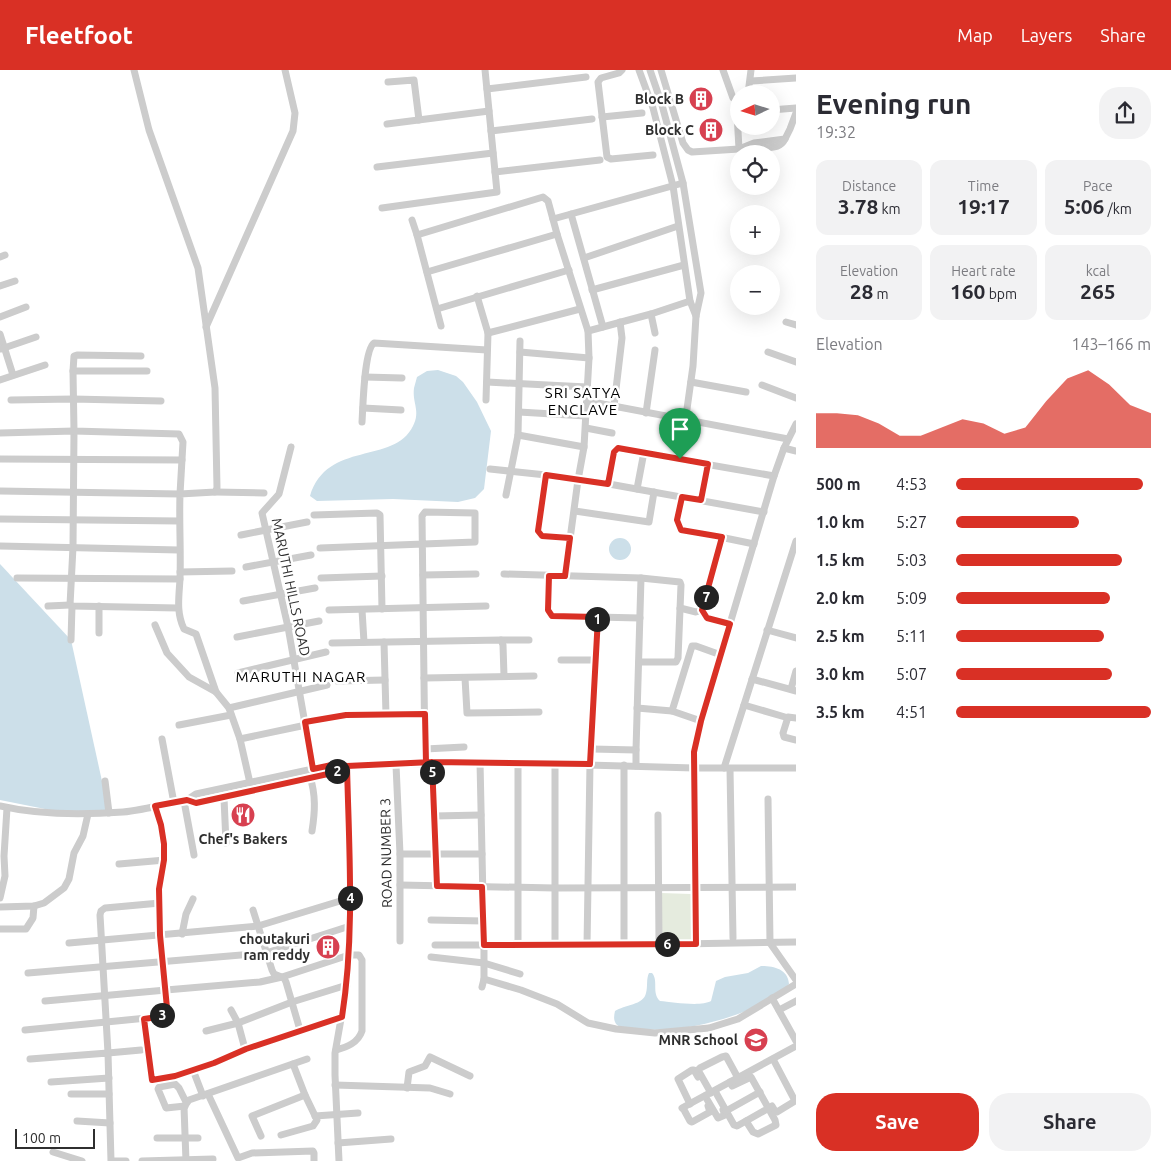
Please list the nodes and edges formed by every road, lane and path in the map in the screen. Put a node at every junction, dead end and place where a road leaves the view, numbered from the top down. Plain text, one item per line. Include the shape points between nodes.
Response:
1 (134, 70) edge
2 (285, 70) edge
3 (485, 70) edge
4 (622, 70) edge
5 (639, 70) edge
6 (650, 70) edge
7 (661, 70) edge
8 (724, 70) edge
9 (751, 70) edge
10 (586, 77) dead end
11 (796, 78) edge
12 (751, 81) junction
13 (388, 82) dead end
14 (750, 85) edge
15 (487, 89) junction
16 (730, 89) edge
17 (662, 105) junction
18 (653, 108) junction
19 (796, 108) edge
20 (780, 109) edge
21 (489, 111) junction
22 (642, 113) dead end
23 (796, 113) edge
24 (602, 117) junction
25 (592, 118) dead end
26 (419, 120) junction
27 (387, 124) dead end
28 (491, 131) junction
29 (785, 139) junction
30 (749, 145) edge
31 (780, 146) edge
32 (730, 150) edge
33 (493, 154) junction
34 (653, 155) dead end
35 (600, 160) dead end
36 (377, 168) dead end
37 (495, 172) junction
38 (683, 183) junction
39 (673, 186) junction
40 (382, 208) dead end
41 (571, 214) junction
42 (553, 219) junction
43 (412, 220) dead end
44 (678, 226) junction
45 (557, 234) junction
46 (417, 235) junction
47 (584, 258) junction
48 (684, 265) junction
49 (569, 270) junction
50 (427, 272) junction
51 (15, 281) dead end
52 (0, 286) edge
53 (592, 290) junction
54 (477, 296) junction
55 (690, 301) junction
56 (26, 307) dead end
57 (437, 309) junction
58 (580, 309) junction
59 (651, 314) junction
60 (696, 316) junction
61 (0, 317) edge
62 (620, 322) junction
63 (786, 322) dead end
64 (796, 325) edge
65 (441, 326) dead end
66 (206, 327) junction
67 (604, 327) junction
68 (588, 331) junction
69 (488, 333) junction
70 (655, 333) dead end
71 (0, 334) edge
72 (36, 337) dead end
73 (520, 341) dead end
74 (2, 348) edge
75 (487, 350) junction
76 (655, 350) dead end
77 (520, 352) junction
78 (768, 352) dead end
79 (141, 356) dead end
80 (589, 358) junction
81 (796, 362) edge
82 (45, 365) dead end
83 (73, 370) junction
84 (148, 371) dead end
85 (13, 376) junction
86 (365, 377) junction
87 (402, 378) dead end
88 (0, 380) edge
89 (487, 382) junction
90 (691, 382) junction
91 (519, 384) junction
92 (762, 385) dead end
93 (587, 387) junction
94 (746, 392) dead end
95 (796, 398) edge
96 (11, 400) dead end
97 (73, 400) junction
98 (486, 400) dead end
99 (587, 401) junction
100 (161, 402) dead end
101 (614, 406) junction
102 (363, 408) junction
103 (400, 410) dead end
104 (518, 412) junction
105 (646, 414) junction
106 (586, 416) junction
107 (685, 421) junction
108 (362, 422) dead end
109 (796, 424) edge
110 (586, 428) junction
111 (74, 431) junction
112 (0, 432) edge
113 (612, 433) dead end
114 (518, 435) junction
115 (788, 439) junction
116 (291, 447) dead end
117 (584, 447) junction
118 (784, 448) junction
119 (796, 451) edge
120 (644, 452) junction
121 (0, 459) edge
122 (680, 459) junction
123 (74, 460) junction
124 (182, 460) junction
125 (708, 464) junction
126 (490, 469) dead end
127 (511, 472) junction
128 (546, 475) junction
129 (774, 476) junction
130 (578, 480) junction
131 (608, 484) junction
132 (637, 489) junction
133 (0, 491) edge
134 (73, 492) junction
135 (215, 492) junction
136 (654, 492) junction
137 (264, 493) dead end
138 (180, 494) junction
139 (506, 495) dead end
140 (682, 497) junction
141 (701, 500) junction
142 (575, 511) junction
143 (764, 512) junction
144 (314, 515) dead end
145 (0, 519) edge
146 (73, 519) junction
147 (179, 521) junction
148 (307, 522) dead end
149 (265, 530) junction
150 (241, 535) dead end
151 (722, 537) junction
152 (570, 538) junction
153 (796, 541) edge
154 (422, 544) junction
155 (754, 544) junction
156 (0, 546) edge
157 (73, 546) junction
158 (382, 546) junction
159 (320, 548) dead end
160 (179, 550) junction
161 (311, 555) dead end
162 (272, 562) junction
163 (246, 567) dead end
164 (232, 571) dead end
165 (476, 574) dead end
166 (504, 574) dead end
167 (423, 575) junction
168 (180, 576) junction
169 (382, 576) junction
170 (549, 576) junction
171 (565, 576) junction
172 (71, 577) junction
173 (17, 578) dead end
174 (321, 578) dead end
175 (641, 578) junction
176 (315, 588) dead end
177 (279, 594) junction
178 (243, 601) dead end
179 (48, 606) dead end
180 (71, 606) junction
181 (99, 606) junction
182 (486, 606) dead end
183 (423, 607) junction
184 (178, 608) junction
185 (680, 608) junction
186 (382, 609) junction
187 (329, 610) dead end
188 (362, 610) junction
189 (702, 610) junction
190 (598, 617) junction
191 (640, 618) junction
192 (319, 621) dead end
193 (730, 624) junction
194 (155, 625) dead end
195 (288, 627) junction
196 (767, 630) junction
197 (99, 633) dead end
198 (237, 637) dead end
199 (796, 638) edge
200 (71, 640) dead end
201 (501, 640) junction
202 (529, 640) dead end
203 (364, 642) junction
204 (384, 642) junction
205 (424, 642) junction
206 (332, 643) dead end
207 (326, 652) dead end
208 (721, 655) junction
209 (293, 660) junction
210 (561, 660) dead end
211 (595, 660) junction
212 (639, 662) junction
213 (796, 671) edge
214 (238, 673) dead end
215 (504, 676) junction
216 (534, 676) dead end
217 (424, 678) junction
218 (465, 678) junction
219 (752, 679) junction
220 (384, 680) junction
221 (337, 681) dead end
222 (327, 685) dead end
223 (794, 690) edge
224 (299, 691) junction
225 (216, 692) junction
226 (744, 705) junction
227 (229, 708) junction
228 (637, 708) junction
229 (672, 711) junction
230 (538, 712) dead end
231 (425, 714) junction
232 (231, 715) junction
233 (386, 715) junction
234 (785, 717) dead end
235 (796, 718) edge
236 (701, 721) junction
237 (305, 723) junction
238 (179, 725) dead end
239 (162, 739) dead end
240 (240, 739) junction
241 (796, 740) edge
242 (464, 747) dead end
243 (592, 748) junction
244 (425, 749) junction
245 (636, 750) junction
246 (480, 762) junction
247 (428, 763) junction
248 (518, 763) junction
249 (555, 764) junction
250 (590, 764) junction
251 (396, 765) junction
252 (624, 765) junction
253 (347, 766) junction
254 (636, 766) junction
255 (694, 768) junction
256 (796, 768) edge
257 (313, 769) junction
258 (727, 769) junction
259 (310, 777) junction
260 (105, 782) dead end
261 (250, 783) junction
262 (228, 788) junction
263 (226, 797) junction
264 (768, 799) dead end
265 (185, 801) junction
266 (174, 803) junction
267 (155, 806) junction
268 (4, 807) edge
269 (110, 812) junction
270 (88, 814) junction
271 (658, 814) dead end
272 (481, 815) junction
273 (434, 816) junction
274 (312, 831) dead end
275 (226, 843) dead end
276 (400, 854) junction
277 (435, 854) junction
278 (482, 854) junction
279 (194, 855) dead end
280 (164, 860) junction
281 (119, 864) dead end
282 (400, 885) junction
283 (437, 886) junction
284 (482, 887) junction
285 (518, 887) junction
286 (588, 887) junction
287 (624, 887) junction
288 (796, 887) edge
289 (555, 888) junction
290 (659, 888) junction
291 (696, 888) junction
292 (732, 888) junction
293 (768, 888) junction
294 (0, 898) edge
295 (350, 898) junction
296 (193, 900) dead end
297 (160, 903) junction
298 (34, 906) junction
299 (0, 907) edge
300 (253, 910) dead end
301 (431, 920) dead end
302 (484, 921) junction
303 (258, 926) junction
304 (350, 926) junction
305 (0, 929) edge
306 (182, 934) junction
307 (160, 935) junction
308 (733, 938) dead end
309 (101, 940) junction
310 (400, 941) dead end
311 (796, 942) edge
312 (69, 943) dead end
313 (659, 944) junction
314 (696, 944) junction
315 (770, 944) junction
316 (435, 945) dead end
317 (484, 945) junction
318 (555, 945) junction
319 (587, 945) junction
320 (624, 945) junction
321 (518, 946) junction
322 (266, 952) junction
323 (349, 955) junction
324 (431, 957) dead end
325 (163, 962) junction
326 (484, 963) junction
327 (103, 966) junction
328 (28, 973) dead end
329 (520, 974) dead end
330 (282, 977) junction
331 (795, 980) edge
332 (347, 985) junction
333 (166, 990) junction
334 (106, 995) junction
335 (772, 998) junction
336 (45, 1001) dead end
337 (796, 1001) edge
338 (292, 1002) junction
339 (230, 1010) dead end
340 (779, 1010) junction
341 (342, 1017) junction
342 (144, 1019) junction
343 (107, 1022) junction
344 (238, 1023) junction
345 (25, 1030) dead end
346 (300, 1030) junction
347 (206, 1031) dead end
348 (795, 1044) edge
349 (246, 1049) junction
350 (141, 1050) dead end
351 (336, 1050) junction
352 (108, 1053) junction
353 (30, 1059) dead end
354 (307, 1059) dead end
355 (773, 1059) junction
356 (294, 1064) junction
357 (193, 1070) junction
358 (748, 1074) junction
359 (470, 1076) dead end
360 (109, 1078) junction
361 (738, 1078) junction
362 (51, 1082) dead end
363 (731, 1084) junction
364 (335, 1085) junction
365 (407, 1088) junction
366 (760, 1092) junction
367 (71, 1094) dead end
368 (108, 1094) junction
369 (450, 1094) dead end
370 (691, 1094) dead end
371 (205, 1095) junction
372 (305, 1095) junction
373 (710, 1095) junction
374 (795, 1096) edge
375 (688, 1105) junction
376 (769, 1108) junction
377 (726, 1111) junction
378 (358, 1112) dead end
379 (336, 1114) junction
380 (315, 1116) junction
381 (77, 1121) dead end
382 (746, 1122) junction
383 (110, 1123) junction
384 (281, 1135) dead end
385 (261, 1136) dead end
386 (157, 1138) dead end
387 (186, 1138) junction
388 (198, 1138) dead end
389 (391, 1139) dead end
390 (338, 1143) junction
391 (53, 1152) dead end
392 (214, 1159) dead end
393 (82, 1161) edge
394 (110, 1161) edge
395 (126, 1161) edge
396 (142, 1161) edge
397 (186, 1161) edge
398 (314, 1161) edge
399 (339, 1161) edge

1 - 66 street via 149,130 198,268
2 - 66 street via 295,113 292,131
3 - 15 street
4 - 24 street via 599,79
5 - 18 street
6 - 17 street
7 - 32 street via 688,150
8 - 16 street
9 - 12 street
10 - 15 street
11 - 12 street
12 - 14 street
13 - 26 street via 414,80
15 - 21 street
17 - 18 street
17 - 38 street
18 - 39 street
19 - 20 street
21 - 26 street
21 - 28 street
22 - 24 street
23 - 29 street
24 - 34 street via 609,159
25 - 28 street
26 - 27 street
28 - 33 street
29 - 30 street
29 - 31 street
33 - 36 street
33 - 37 street
35 - 37 street
37 - 40 street via 497,192
38 - 39 street
38 - 60 street via 701,293
39 - 41 street
39 - 44 street
41 - 42 street
41 - 47 street
42 - 45 street
42 - 46 street via 543,197
43 - 46 street
44 - 47 street
44 - 48 street
45 - 49 street
45 - 50 street
46 - 50 street
47 - 53 street
48 - 53 street
48 - 55 street
49 - 54 street
49 - 58 street
50 - 57 street
51 - 52 street
53 - 67 street
54 - 57 street
54 - 69 street
55 - 59 street
55 - 60 street
56 - 61 street
57 - 65 street
58 - 68 street
58 - 69 street
59 - 62 street
59 - 70 street
60 - 90 street
62 - 67 street
62 - 101 street via 622,338
63 - 64 street
66 - 135 street via 215,388
67 - 68 street
68 - 80 street
69 - 75 street
71 - 74 street
72 - 74 street
73 - 77 street
74 - 85 street
75 - 86 street via 374,343 369,348
75 - 89 street
76 - 105 street
77 - 80 street
77 - 91 street
78 - 81 street
79 - 83 street via 77,355 73,359
80 - 93 street
82 - 85 street
83 - 84 street
83 - 97 street
85 - 88 street
86 - 87 street
86 - 102 street
89 - 91 street
89 - 98 street
90 - 94 street
90 - 107 street
91 - 93 street
91 - 104 street
92 - 95 street
93 - 99 street
96 - 97 street
97 - 100 street
97 - 111 street
99 - 101 street
99 - 106 street
101 - 105 street
102 - 103 street
102 - 108 street
104 - 106 street
104 - 114 street
105 - 107 street
106 - 110 street
107 - 115 street
107 - 122 street
109 - 115 street
110 - 113 street
110 - 117 street
111 - 112 street
111 - 123 street
111 - 124 street via 179,434 183,442
114 - 117 street
114 - 127 street
115 - 118 street
116 - 149 street, MARUTHI HILLS ROAD via 279,494 262,513
117 - 130 street
118 - 119 street
118 - 129 street
120 - 122 street
120 - 131 street via 618,448 614,452
120 - 132 street
121 - 123 street
122 - 125 street
123 - 124 street
123 - 134 street
124 - 138 street
125 - 129 street
125 - 141 street
126 - 127 street
127 - 128 street
127 - 139 street
128 - 130 street
128 - 152 street via 538,531 542,536
129 - 143 street
130 - 131 street
130 - 142 street
131 - 132 street
132 - 136 street
133 - 134 street
134 - 138 street
134 - 146 street
135 - 137 street
135 - 138 street
136 - 140 street
136 - 142 street via 649,522
138 - 147 street
140 - 141 street
140 - 151 street via 677,520 681,530
141 - 143 street
142 - 152 street
143 - 155 street
144 - 158 street via 379,514
145 - 146 street
146 - 147 street
146 - 157 street
147 - 160 street
148 - 149 street
149 - 150 street
149 - 162 street, MARUTHI HILLS ROAD
151 - 155 street
151 - 189 street
152 - 171 street
153 - 196 street
154 - 154 street via 422,516 425,512 475,514 475,542
154 - 158 street
154 - 167 street
155 - 193 street
156 - 157 street
157 - 160 street
157 - 172 street
158 - 159 street
158 - 169 street
160 - 168 street
161 - 162 street
162 - 163 street
162 - 177 street, MARUTHI HILLS ROAD
164 - 168 street
165 - 167 street
166 - 170 street
167 - 183 street
168 - 172 street
168 - 184 street
169 - 174 street
169 - 186 street
170 - 171 street
170 - 190 street via 548,610 552,616
171 - 175 street
172 - 173 street
172 - 180 street
175 - 185 street via 680,582
175 - 191 street
176 - 177 street
177 - 178 street
177 - 195 street, MARUTHI HILLS ROAD
179 - 180 street
180 - 181 street
180 - 200 street
181 - 184 street
181 - 197 street
182 - 183 street
183 - 186 street
183 - 205 street
184 - 225 street via 184,629 196,634
185 - 189 street via 696,612
185 - 212 street via 676,662
186 - 188 street
187 - 188 street
188 - 203 street
189 - 193 street via 707,618
190 - 191 street
190 - 211 street
191 - 212 street
192 - 195 street
193 - 208 street
194 - 225 street via 167,653 189,678
195 - 198 street
195 - 209 street, MARUTHI HILLS ROAD
196 - 199 street
196 - 219 street
201 - 202 street
201 - 205 street
201 - 215 street
203 - 204 street
203 - 206 street
204 - 205 street
204 - 220 street
205 - 217 street
207 - 209 street
208 - 229 street via 692,646
208 - 236 street
209 - 214 street
209 - 224 street, MARUTHI HILLS ROAD
210 - 211 street
211 - 243 street
212 - 228 street
213 - 223 street
215 - 216 street
215 - 218 street
217 - 218 street
217 - 231 street
218 - 230 street via 467,713
219 - 223 street
219 - 226 street
220 - 221 street
220 - 233 street
222 - 224 street
224 - 227 street
224 - 237 street, MARUTHI HILLS ROAD
225 - 227 street
226 - 234 street
226 - 258 street
227 - 232 street
228 - 229 street
228 - 245 street
229 - 236 street
231 - 233 street
231 - 244 street
232 - 238 street
232 - 240 street
233 - 237 street via 346,715
235 - 241 street via 788,717 783,733 784,737
236 - 255 street
237 - 240 street
237 - 257 street, MARUTHI HILLS ROAD
239 - 266 street
240 - 261 street
242 - 244 street
243 - 245 street
243 - 250 street
244 - 247 street
245 - 254 street
246 - 247 street
246 - 248 street
246 - 272 street
247 - 251 street
247 - 273 street
248 - 249 street
248 - 285 street
249 - 250 street
249 - 289 street
250 - 252 street
250 - 286 street
251 - 253 street
251 - 276 street, ROAD NUMBER 3
252 - 254 street
252 - 287 street
253 - 257 street via 336,764
253 - 259 street via 337,772
253 - 295 street
254 - 255 street
255 - 258 street
255 - 291 street
256 - 258 street
257 - 261 street
258 - 292 street
259 - 263 street
259 - 274 street via 315,806
260 - 269 street
261 - 262 street
262 - 263 street
262 - 265 street via 196,794
263 - 265 street via 196,803
263 - 275 street
264 - 293 street
265 - 266 street
265 - 279 street
266 - 267 street
267 - 269 street
267 - 280 street via 161,825
268 - 270 street via 44,813
268 - 294 street via 5,876
269 - 270 street
270 - 298 street via 64,888 54,897
271 - 290 street
272 - 273 street
272 - 278 street
273 - 277 street
276 - 277 street
276 - 282 street, ROAD NUMBER 3
277 - 278 street
277 - 283 street
278 - 284 street
280 - 281 street
280 - 297 street
282 - 283 street
282 - 310 street, ROAD NUMBER 3
283 - 284 street
284 - 285 street
284 - 302 street
285 - 289 street
285 - 321 street
286 - 287 street
286 - 289 street
286 - 319 street
287 - 290 street
287 - 320 street
288 - 293 street
289 - 318 street
290 - 291 street
290 - 313 street
291 - 292 street
291 - 314 street
292 - 293 street
292 - 308 street
293 - 315 street
295 - 303 street
295 - 304 street
296 - 306 street
297 - 307 street
297 - 309 street via 105,908 100,915
298 - 299 street
298 - 305 street via 33,918 26,929
300 - 303 street
301 - 302 street
302 - 317 street
303 - 306 street
303 - 322 street
304 - 322 street
304 - 323 street
306 - 307 street
307 - 309 street
307 - 325 street
309 - 312 street
309 - 327 street
311 - 315 street
313 - 314 street
313 - 320 street
314 - 315 street
315 - 331 street
316 - 317 street
317 - 321 street
317 - 326 street
318 - 319 street
318 - 321 street
319 - 320 street
322 - 325 street
322 - 330 street via 274,974
323 - 330 street
323 - 332 street
323 - 351 street via 359,955 362,960 362,1031 354,1043
324 - 326 street
325 - 327 street
325 - 333 street
326 - 329 street
326 - 335 street via 483,983 557,1004 588,1023 616,1029 655,1033 709,1028 738,1019
327 - 328 street
327 - 334 street
330 - 333 street via 260,982
330 - 338 street
331 - 335 street
332 - 338 street
332 - 341 street
333 - 334 street
333 - 342 street via 164,1014
334 - 336 street
334 - 343 street
335 - 340 street
337 - 340 street
338 - 344 street
338 - 346 street
339 - 344 street
340 - 348 street
341 - 346 street
341 - 351 street
342 - 343 street
342 - 357 street via 152,1080
343 - 345 street
343 - 352 street
344 - 347 street
344 - 349 street
346 - 349 street
348 - 355 street
349 - 357 street
350 - 352 street
351 - 364 street
352 - 353 street
352 - 360 street
354 - 356 street
355 - 358 street
355 - 374 street
356 - 371 street
356 - 372 street
357 - 371 street
358 - 361 street
358 - 363 street
358 - 366 street
358 - 374 street via 776,1112 793,1104
359 - 365 street via 430,1057 425,1066 409,1072
360 - 362 street
360 - 368 street
361 - 363 street
361 - 373 street via 726,1056 700,1068 698,1070
363 - 373 street
364 - 365 street
364 - 379 street
365 - 369 street via 434,1088
366 - 376 street
366 - 377 street
367 - 368 street
368 - 383 street
370 - 375 street
371 - 387 street via 186,1104
371 - 398 street via 238,1158 252,1153 313,1151
372 - 380 street
372 - 385 street via 252,1116
373 - 375 street
373 - 375 street via 710,1113 691,1122
373 - 375 street via 692,1070 678,1079
373 - 377 street
376 - 382 street
376 - 382 street via 776,1125 758,1134
377 - 382 street via 734,1125
378 - 379 street
379 - 380 street
379 - 390 street
380 - 384 street via 317,1120 313,1126
381 - 383 street
383 - 394 street
386 - 387 street
387 - 388 street
387 - 397 street
389 - 390 street
390 - 399 street
391 - 393 street
392 - 397 street
394 - 395 street
396 - 397 street

